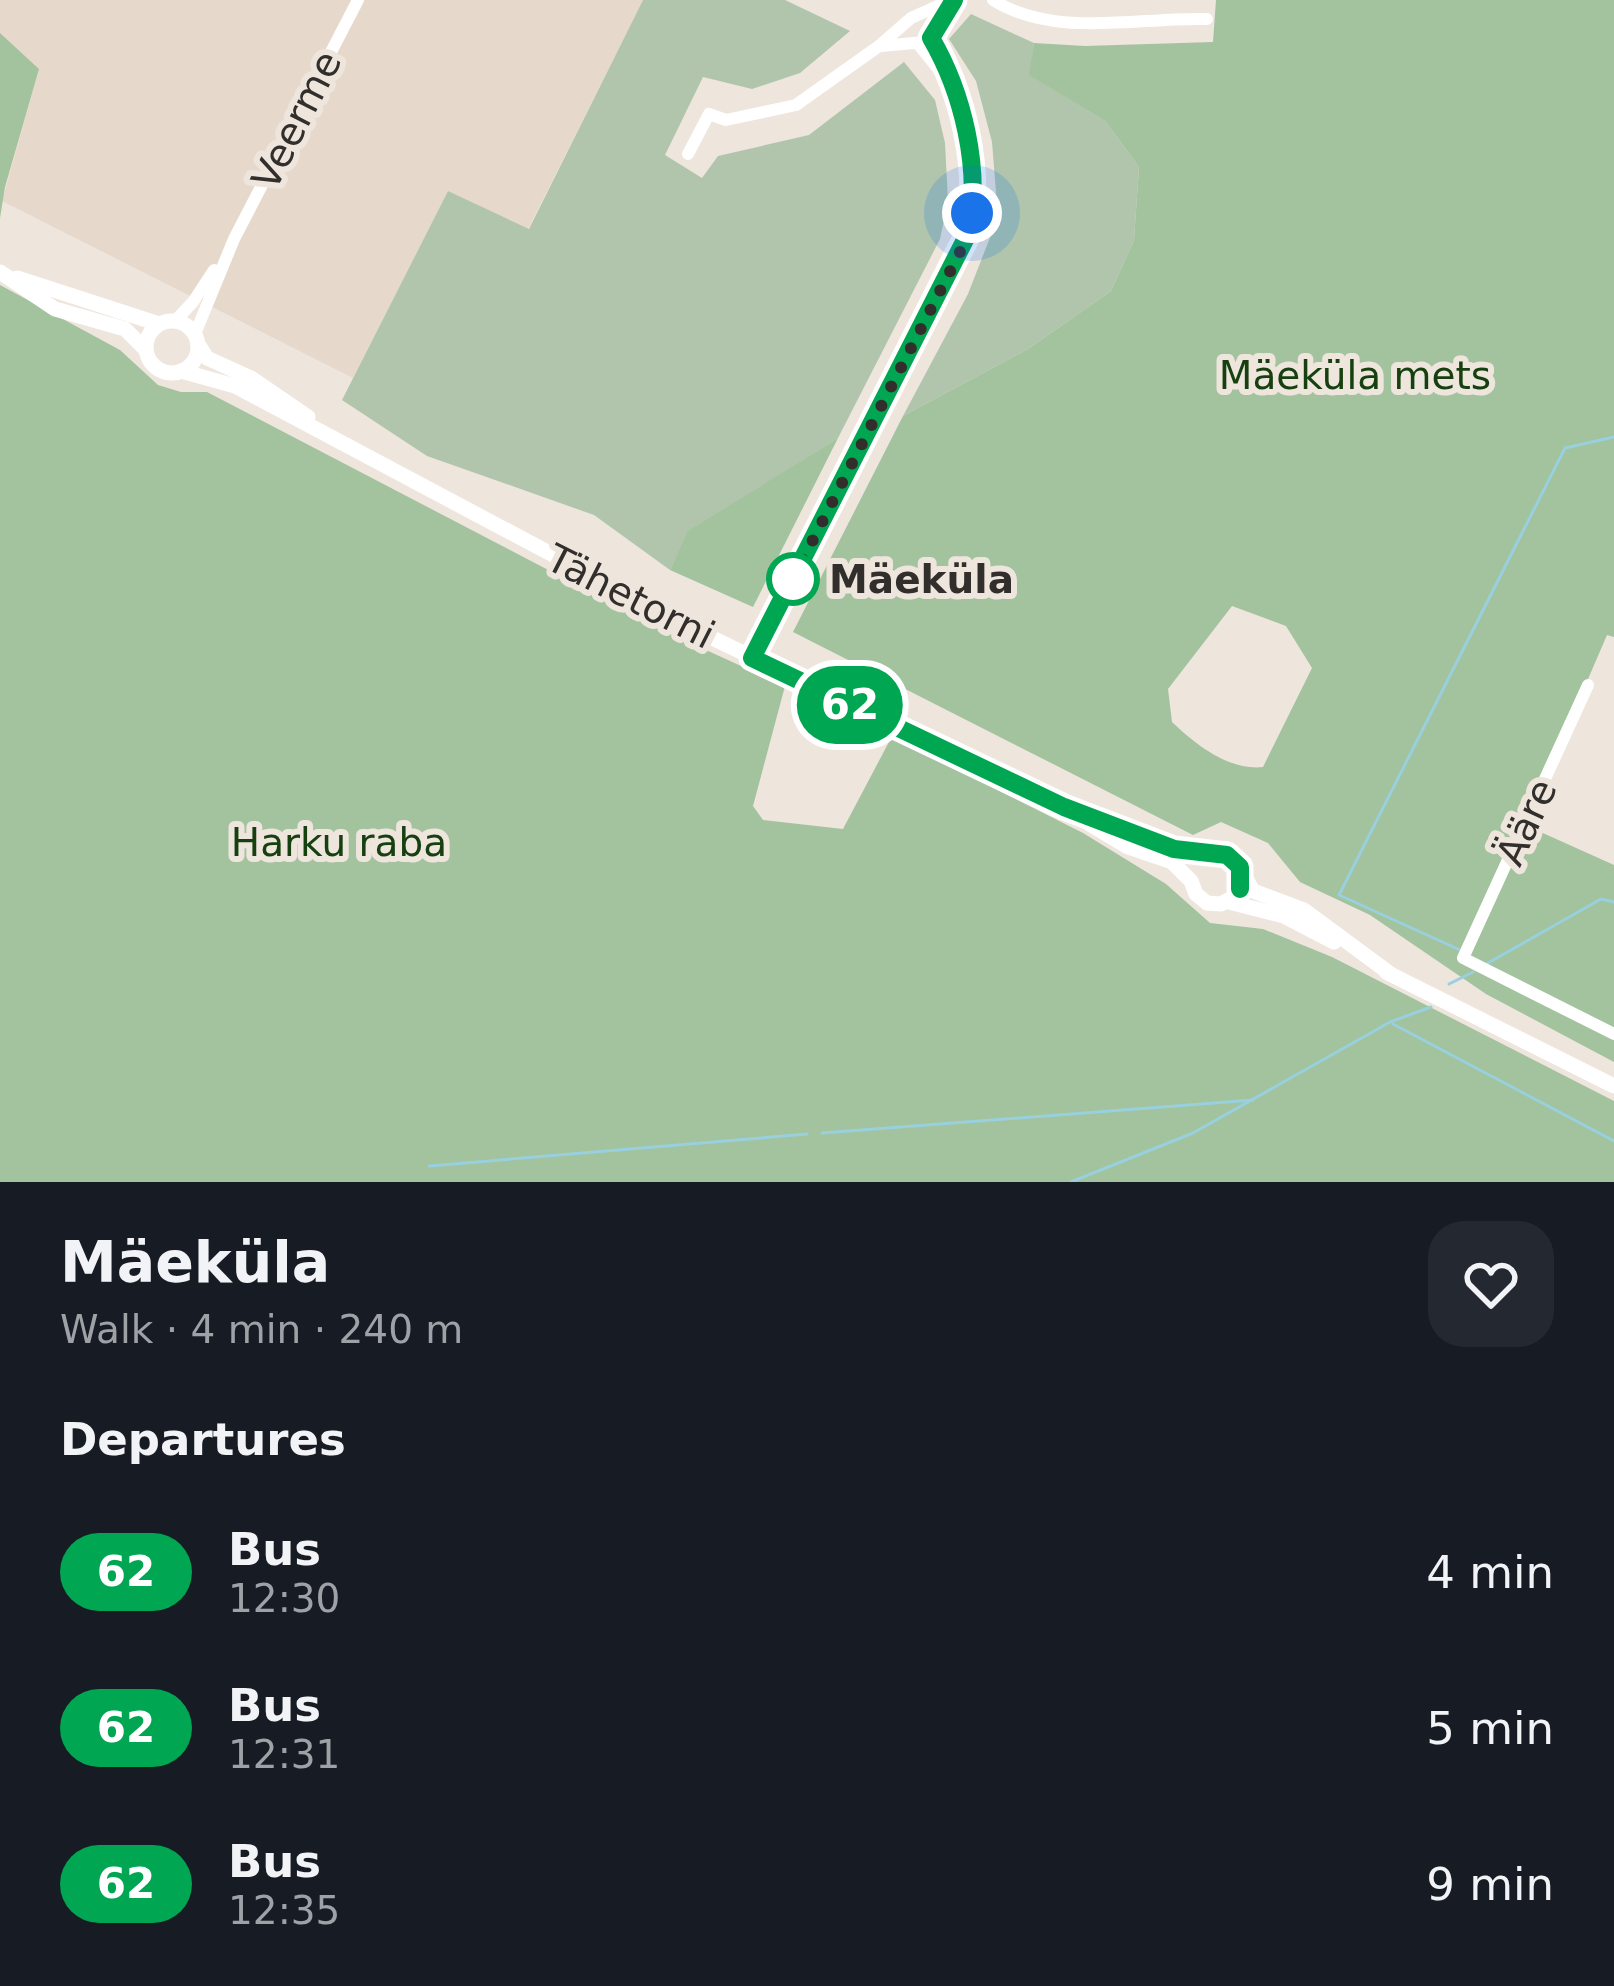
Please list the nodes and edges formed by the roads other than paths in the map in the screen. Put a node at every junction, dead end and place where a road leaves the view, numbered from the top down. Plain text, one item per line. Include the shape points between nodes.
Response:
1 (358, 0) edge
2 (952, 0) edge
3 (992, 0) edge
4 (913, 19) junction
5 (1207, 20) dead end
6 (923, 38) junction
7 (880, 46) junction
8 (688, 154) dead end
9 (234, 239) junction
10 (1, 272) edge
11 (167, 323) junction
12 (196, 339) junction
13 (146, 350) junction
14 (181, 371) junction
15 (333, 438) junction
16 (752, 658) junction
17 (1588, 685) dead end
18 (1064, 807) junction
19 (1209, 854) junction
20 (1242, 877) junction
21 (1191, 881) junction
22 (1229, 902) junction
23 (1392, 975) junction
24 (1613, 1031) edge
25 (1614, 1086) edge

1 - 9 street, Veerme
2 - 4 street
2 - 6 street
3 - 5 street via 1055,23
4 - 6 street via 905,33
4 - 6 street via 930,21
4 - 7 street
6 - 7 street
6 - 16 street via 966,127 969,232
7 - 8 street via 796,105 726,120 710,114
9 - 11 street, Veerme via 193,302
9 - 12 street, Veerme
10 - 11 street
10 - 13 street via 55,309 125,329
11 - 12 street
11 - 13 street via 149,335
12 - 14 street via 194,360
12 - 15 street, Tähetorni via 207,358 266,387
13 - 14 street via 159,369
14 - 15 street, Tähetorni via 235,386
15 - 16 street, Tähetorni
16 - 18 street, Tähetorni
17 - 24 street, Ääre via 1462,958
18 - 19 street, Tähetorni via 1174,849
18 - 21 street, Tähetorni via 1116,841 1172,862
19 - 20 street via 1232,858
19 - 21 street via 1195,864
20 - 22 street
20 - 23 street via 1258,894 1321,921
21 - 22 street via 1207,903
22 - 23 street via 1295,921
23 - 25 street

